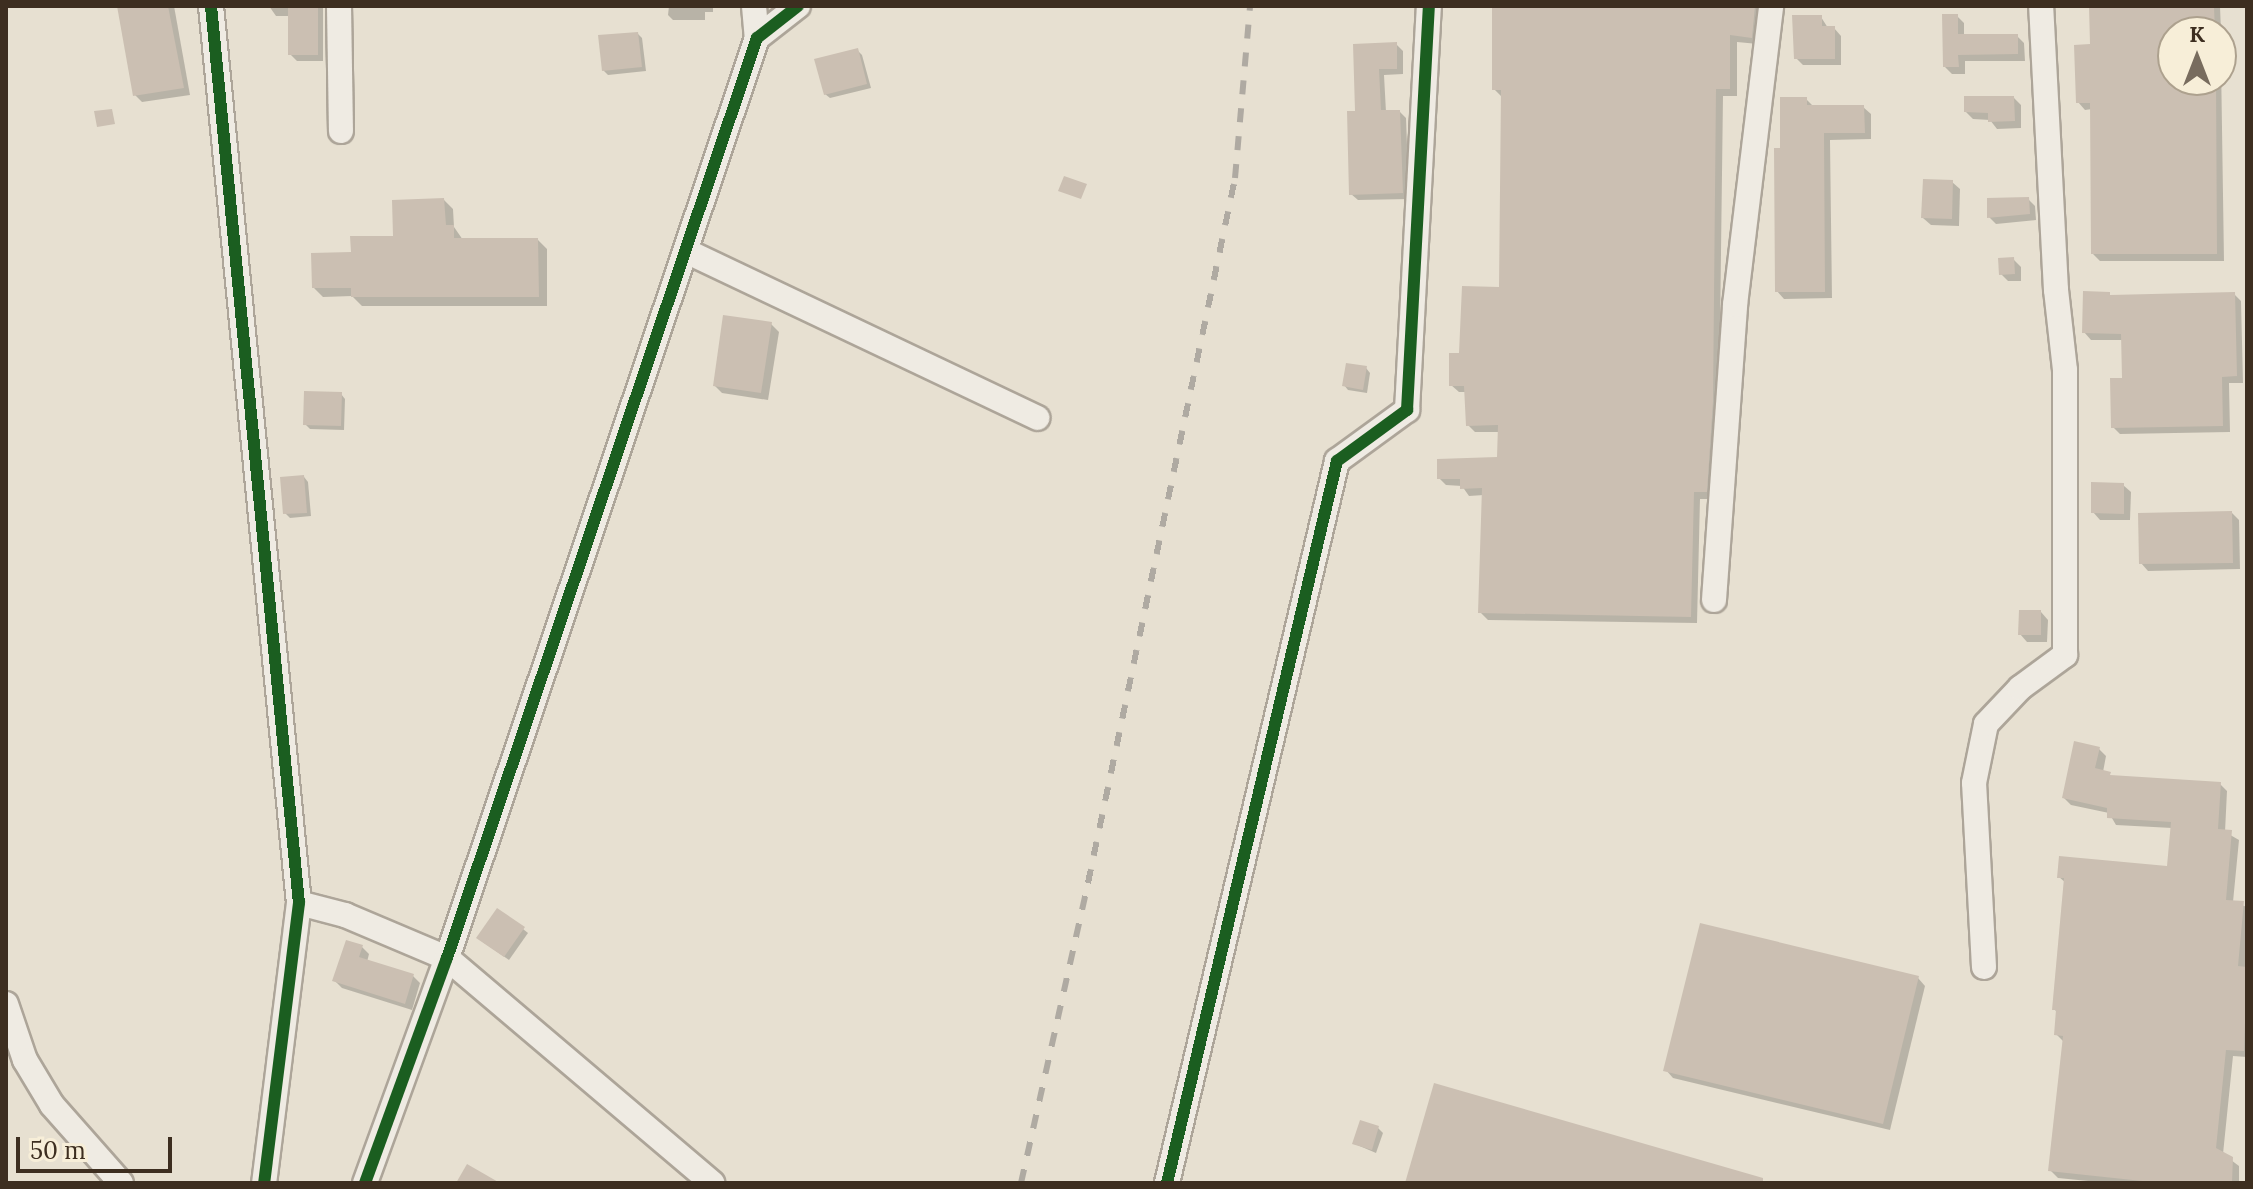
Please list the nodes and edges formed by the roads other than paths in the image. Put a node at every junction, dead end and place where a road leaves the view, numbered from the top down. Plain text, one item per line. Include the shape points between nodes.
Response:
1 (211, 6) edge
2 (339, 6) edge
3 (754, 6) edge
4 (798, 6) edge
5 (1429, 6) edge
6 (1771, 6) edge
7 (2041, 6) edge
8 (757, 38) junction
9 (341, 131) dead end
10 (686, 251) junction
11 (1037, 418) dead end
12 (1714, 600) dead end
13 (299, 903) junction
14 (447, 958) junction
15 (1984, 967) dead end
16 (6, 1004) edge
17 (121, 1183) edge
18 (264, 1183) edge
19 (365, 1183) edge
20 (712, 1183) edge
21 (1167, 1183) edge

1 - 13 street
2 - 9 street
3 - 8 street
4 - 8 street
5 - 21 street via 1407,410 1337,461
6 - 12 street via 1735,305
7 - 15 street via 2065,370 2065,655 2020,688 1986,724 1974,783
8 - 10 street
10 - 11 street
10 - 14 street
13 - 14 street via 345,915
13 - 18 street
14 - 19 street
14 - 20 street
16 - 17 street via 25,1060 52,1105

